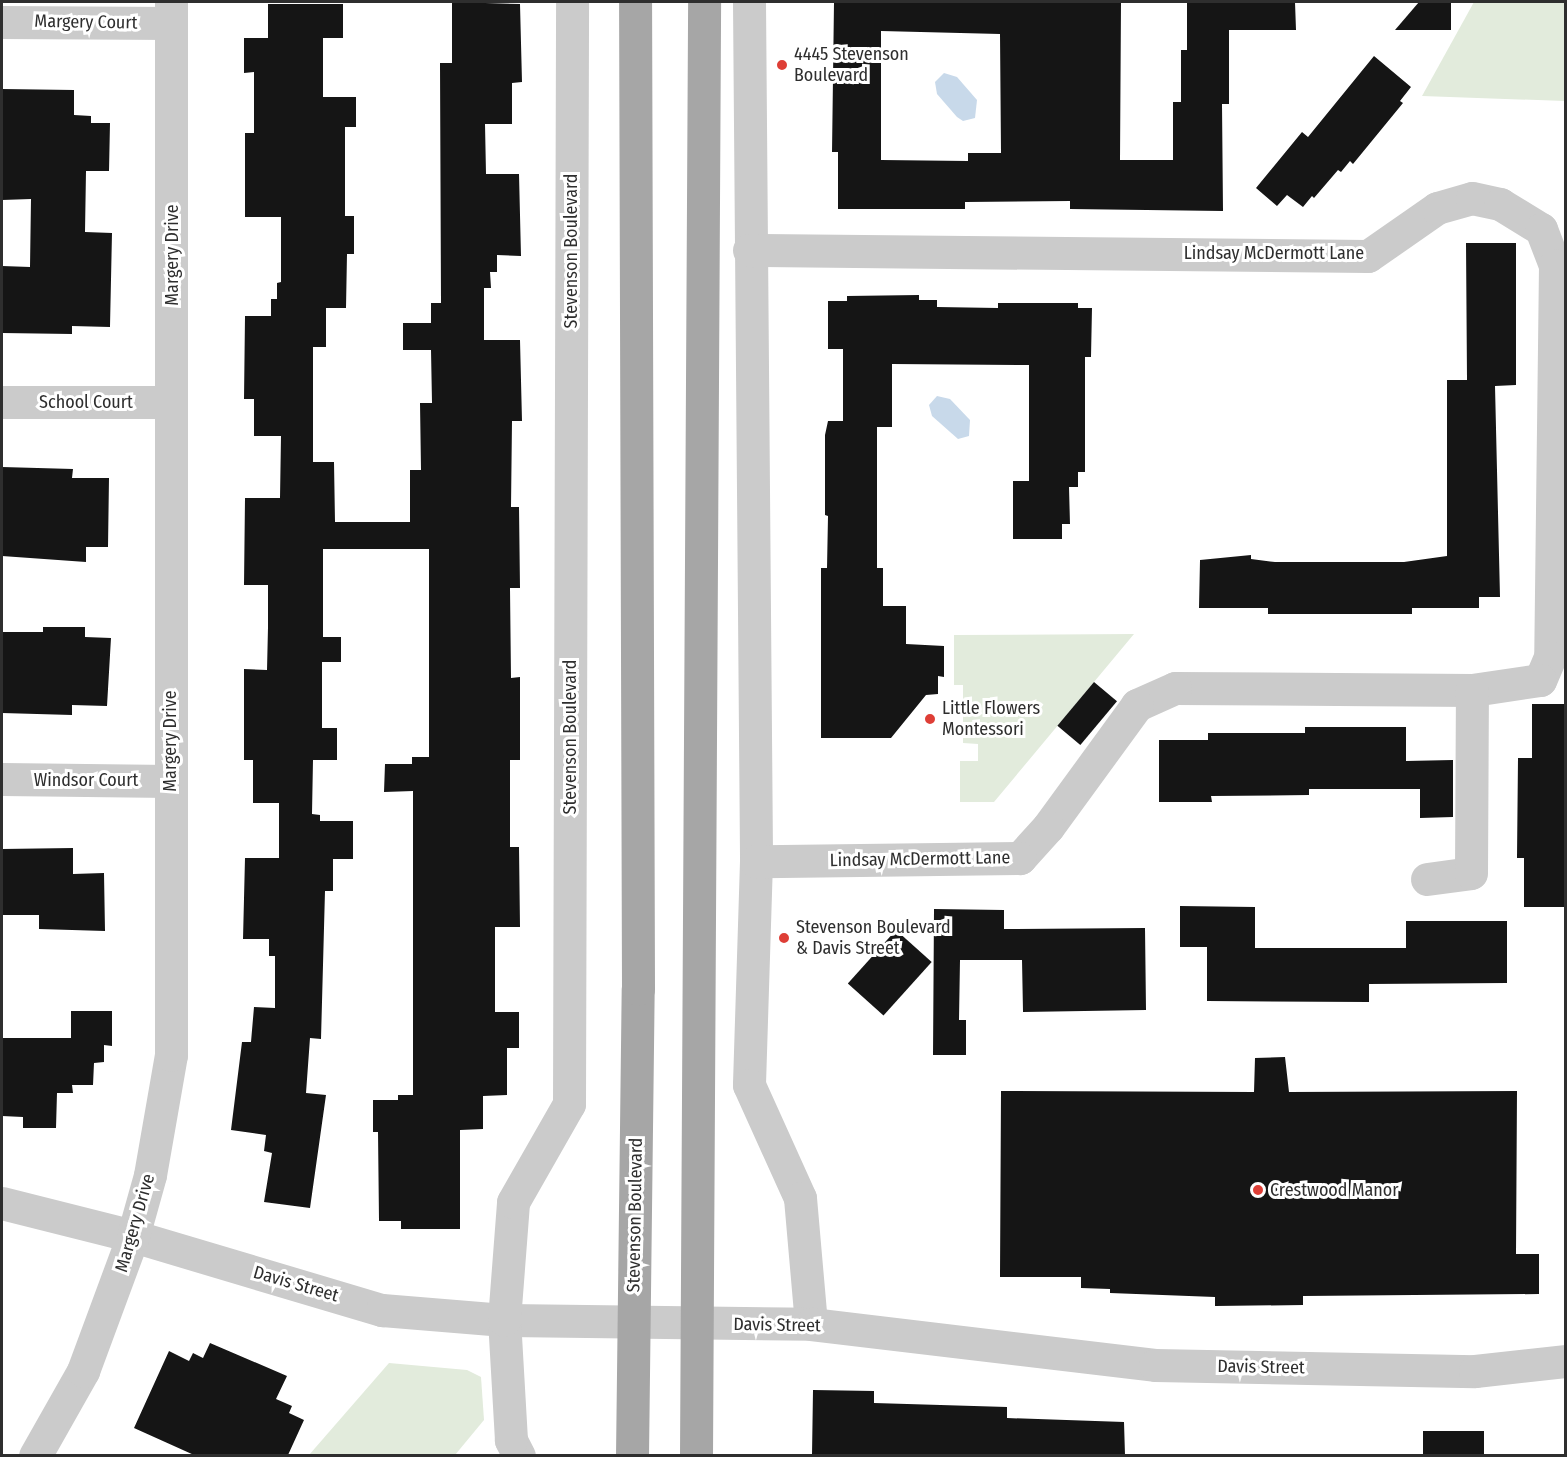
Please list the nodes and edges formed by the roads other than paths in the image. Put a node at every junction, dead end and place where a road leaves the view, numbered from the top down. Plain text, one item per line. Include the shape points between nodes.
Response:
1 (572, 2) edge
2 (635, 2) edge
3 (704, 2) edge
4 (749, 2) edge
5 (171, 12) edge
6 (2, 22) edge
7 (749, 250) junction
8 (2, 402) edge
9 (171, 402) junction
10 (1472, 690) junction
11 (2, 779) edge
12 (170, 781) junction
13 (756, 861) junction
14 (1427, 879) dead end
15 (2, 1203) edge
16 (133, 1236) junction
17 (504, 1320) junction
18 (634, 1320) junction
19 (811, 1324) junction
20 (696, 1325) junction
21 (1566, 1361) edge
22 (35, 1455) edge
23 (519, 1455) edge
24 (632, 1455) edge
25 (696, 1455) edge

1 - 17 street, Stevenson Boulevard via 569,1104 513,1202
2 - 18 main road, Stevenson Boulevard via 638,989
3 - 20 main road
4 - 7 street
5 - 6 street, Margery Court
5 - 9 street, Margery Drive
7 - 10 street, Lindsay McDermott Lane via 1368,256 1437,208 1473,198 1500,204 1541,229 1555,265 1550,657 1540,680
7 - 13 street
8 - 9 street, School Court
9 - 12 street, Margery Drive
10 - 13 street, Lindsay McDermott Lane via 1175,688 1137,705 1048,827 1020,858
10 - 14 street via 1471,873
11 - 12 street, Windsor Court
12 - 16 street, Margery Drive via 171,1055 150,1175
13 - 19 street via 749,1085 800,1198
15 - 16 street, Davis Street
16 - 17 street, Davis Street via 382,1310
16 - 22 street, Margery Drive via 83,1371
17 - 18 street, Davis Street
17 - 23 street, Stevenson Boulevard via 511,1440
18 - 20 street, Davis Street
18 - 24 main road, Stevenson Boulevard
19 - 20 street, Davis Street
19 - 21 street, Davis Street via 1155,1365 1475,1371
20 - 25 main road

